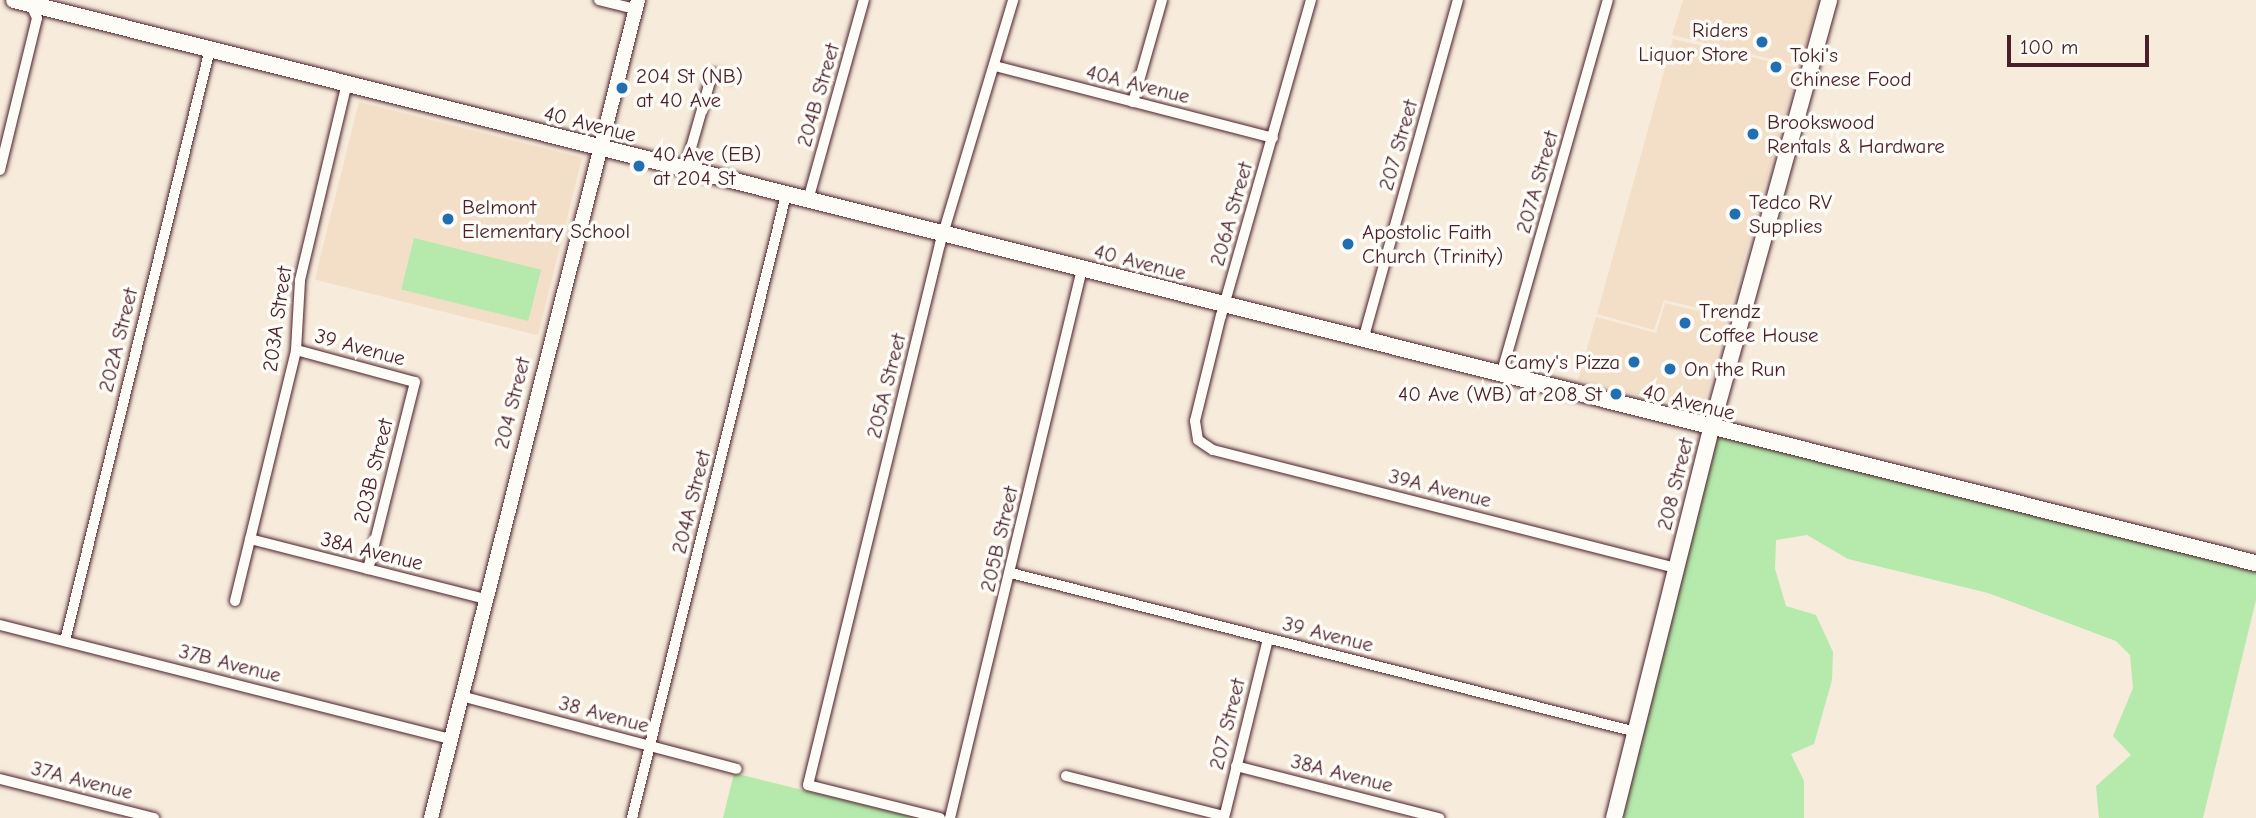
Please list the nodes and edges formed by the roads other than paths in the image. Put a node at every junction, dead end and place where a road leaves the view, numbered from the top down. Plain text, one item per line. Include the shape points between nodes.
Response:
1 (599, 0) edge
2 (864, 0) edge
3 (1013, 0) edge
4 (1162, 0) edge
5 (1311, 0) edge
6 (1458, 0) edge
7 (1608, 0) edge
8 (1829, 0) edge
9 (25, 1) edge
10 (637, 5) edge
11 (210, 49) junction
12 (995, 66) junction
13 (732, 77) dead end
14 (347, 83) junction
15 (1133, 102) junction
16 (1273, 138) junction
17 (597, 147) junction
18 (685, 169) junction
19 (0, 170) edge
20 (786, 195) junction
21 (808, 200) junction
22 (946, 235) junction
23 (1082, 269) junction
24 (1225, 305) junction
25 (1363, 340) junction
26 (296, 350) junction
27 (1501, 375) junction
28 (415, 382) joint
29 (1711, 429) junction
30 (1198, 440) joint
31 (250, 539) junction
32 (2256, 563) edge
33 (1675, 568) junction
34 (368, 569) junction
35 (1011, 573) junction
36 (485, 599) junction
37 (235, 601) dead end
38 (0, 625) edge
39 (1268, 639) junction
40 (65, 641) junction
41 (461, 696) junction
42 (1636, 732) junction
43 (450, 739) junction
44 (651, 746) junction
45 (1236, 766) junction
46 (737, 769) dead end
47 (1066, 776) dead end
48 (0, 779) edge
49 (1224, 817) edge
50 (154, 818) edge
51 (431, 818) edge
52 (632, 818) edge
53 (940, 818) edge
54 (950, 818) edge
55 (1439, 818) edge
56 (1614, 818) edge

1 - 10 street
2 - 21 street, 204B Street
3 - 12 street, 205A Street
4 - 15 street
5 - 16 street, 206A Street
6 - 25 street, 207 Street
7 - 27 street, 207A Street
8 - 29 main road, 208 Street
9 - 11 main road, 40 Avenue
9 - 19 street via 37,18
10 - 17 street, 204 Street
11 - 14 main road, 40 Avenue
11 - 40 street, 202A Street
12 - 15 street, 40A Avenue
12 - 22 street, 205A Street
13 - 18 street via 712,74
14 - 17 main road, 40 Avenue
14 - 26 street, 203A Street via 300,280
15 - 16 street, 40A Avenue
16 - 24 street, 206A Street
17 - 18 main road, 40 Avenue
17 - 36 street, 204 Street
18 - 20 main road, 40 Avenue
20 - 21 main road, 40 Avenue
20 - 44 street, 204A Street
21 - 22 main road, 40 Avenue
22 - 23 main road, 40 Avenue
22 - 53 street, 205A Street via 808,785
23 - 24 main road, 40 Avenue
23 - 35 street, 205B Street
24 - 25 main road, 40 Avenue
24 - 30 street, 206A Street via 1195,422
25 - 27 main road, 40 Avenue
26 - 28 street, 39 Avenue
26 - 31 street, 203A Street
27 - 29 main road, 40 Avenue
28 - 34 street, 203B Street
29 - 32 main road, 40 Avenue
29 - 33 main road, 208 Street
30 - 33 street, 39A Avenue via 1213,450
31 - 34 street, 38A Avenue
31 - 37 street, 203A Street
33 - 42 main road, 208 Street
34 - 36 street, 38A Avenue
35 - 39 street, 39 Avenue
35 - 54 street, 205B Street
36 - 41 street, 204 Street
38 - 40 street, 37B Avenue
39 - 42 street, 39 Avenue
39 - 45 street, 207 Street
40 - 43 street, 37B Avenue
41 - 43 street, 204 Street
41 - 44 street, 38 Avenue
42 - 56 main road, 208 Street
43 - 51 street, 204 Street
44 - 46 street, 38 Avenue
44 - 52 street, 204A Street
45 - 49 street, 207 Street
45 - 55 street, 38A Avenue
47 - 49 street
48 - 50 street, 37A Avenue

